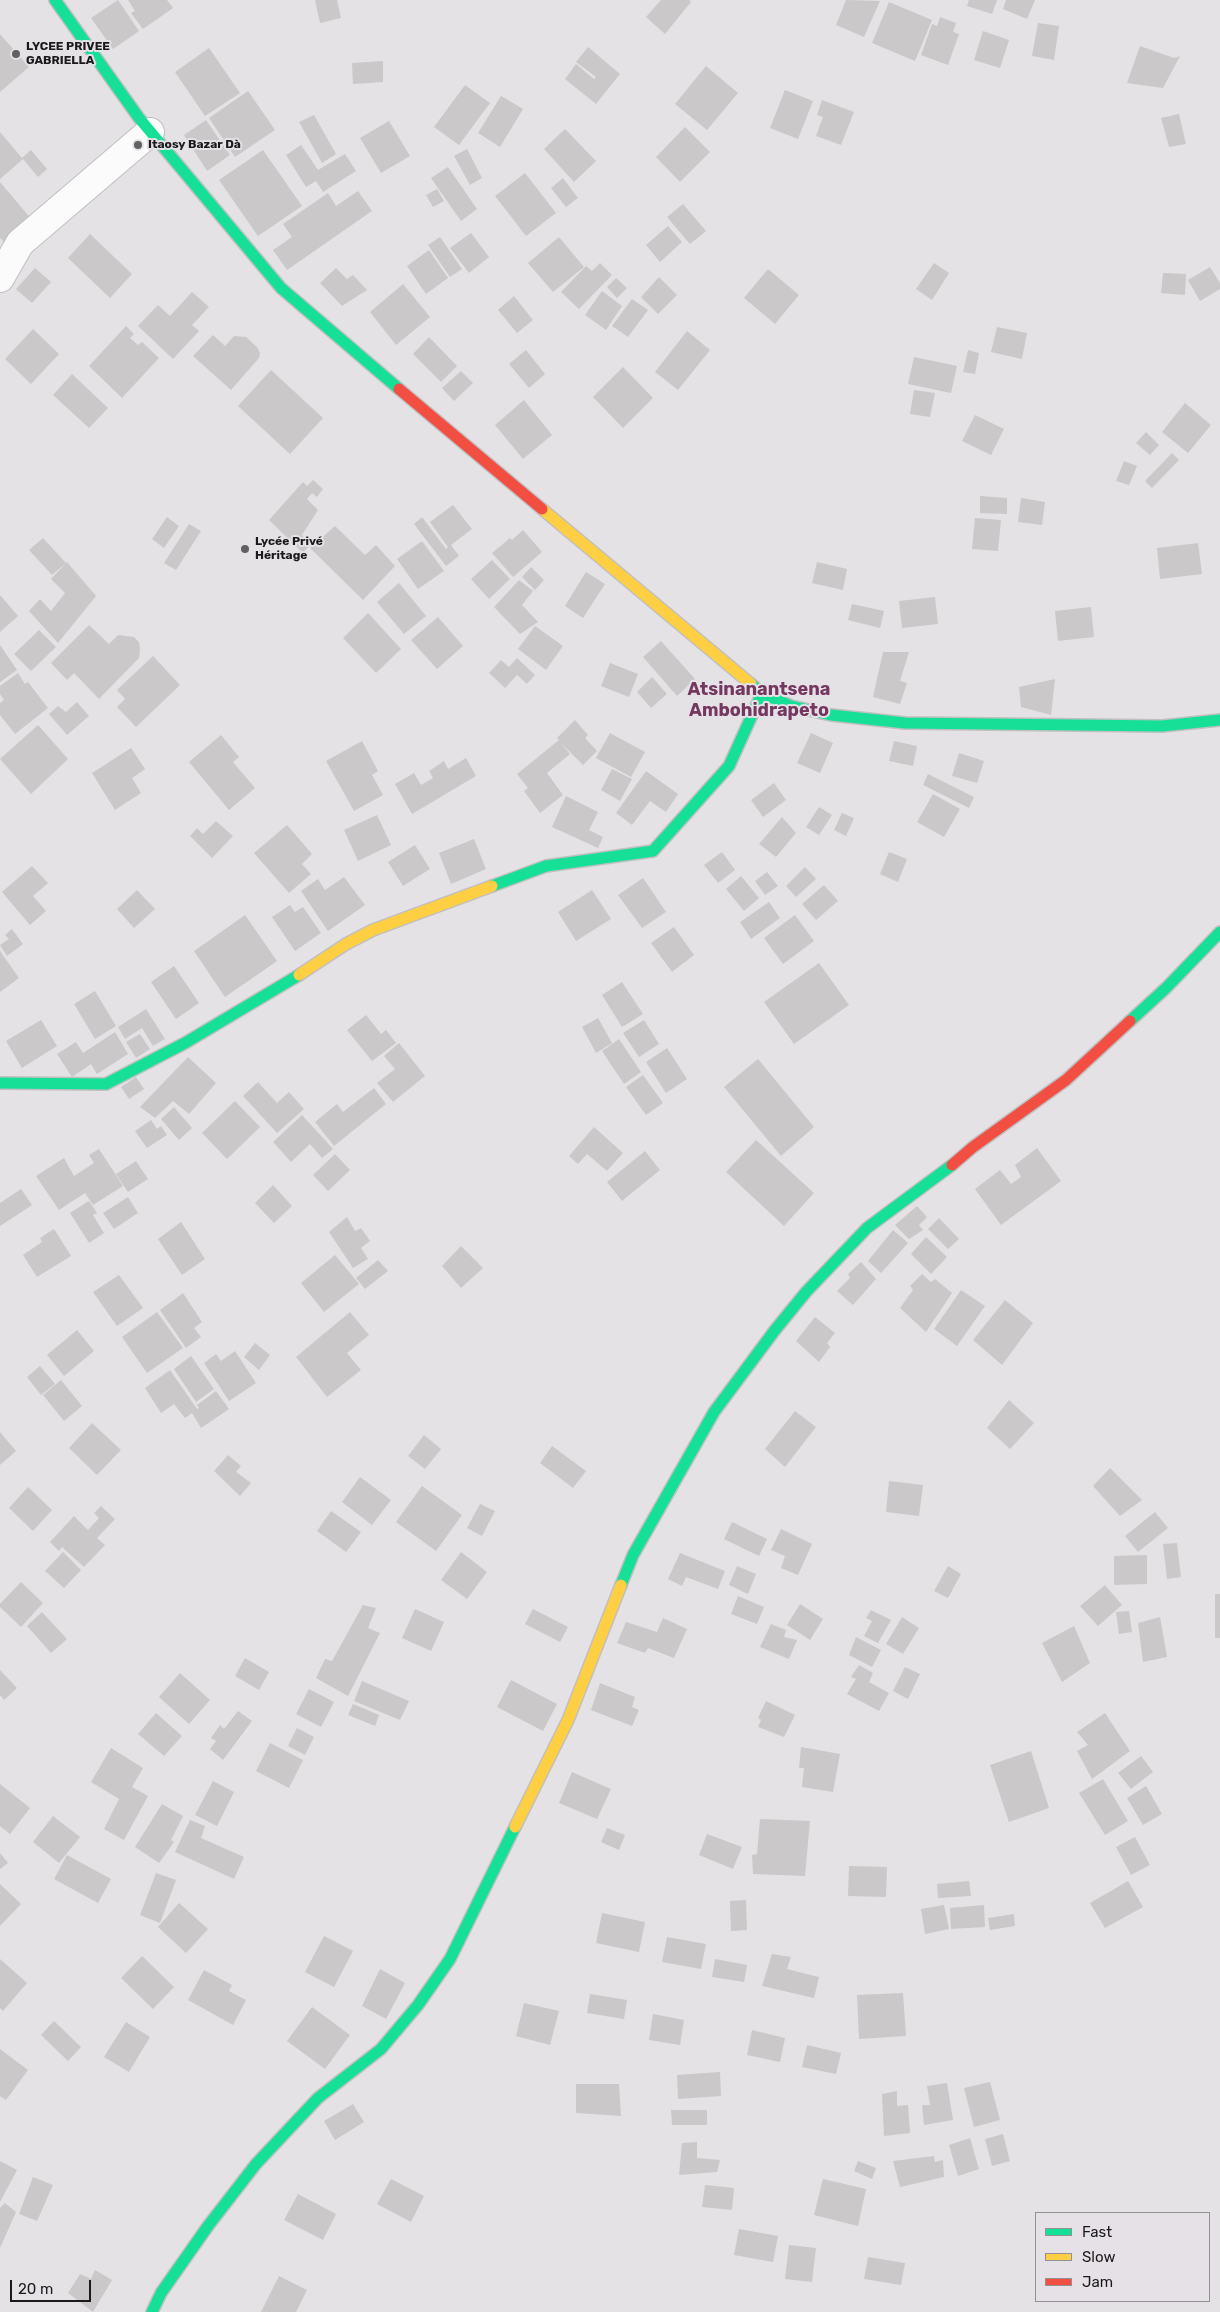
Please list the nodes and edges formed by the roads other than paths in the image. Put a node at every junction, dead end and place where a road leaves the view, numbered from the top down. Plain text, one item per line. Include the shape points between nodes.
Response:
1 (55, 0) edge
2 (150, 132) junction
3 (0, 278) edge
4 (762, 693) junction
5 (1220, 720) edge
6 (1220, 932) edge
7 (0, 1083) edge
8 (152, 2312) edge

1 - 2 street
2 - 3 street via 20,243
2 - 4 street via 281,288
4 - 5 street via 791,706 831,715 905,723 1162,726
4 - 7 street via 729,766 654,851 546,866 373,930 185,1043 106,1084
6 - 8 street via 1166,988 1066,1080 867,1228 775,1330 714,1412 633,1555 568,1720 450,1959 418,2005 380,2049 318,2098 256,2164 182,2263

